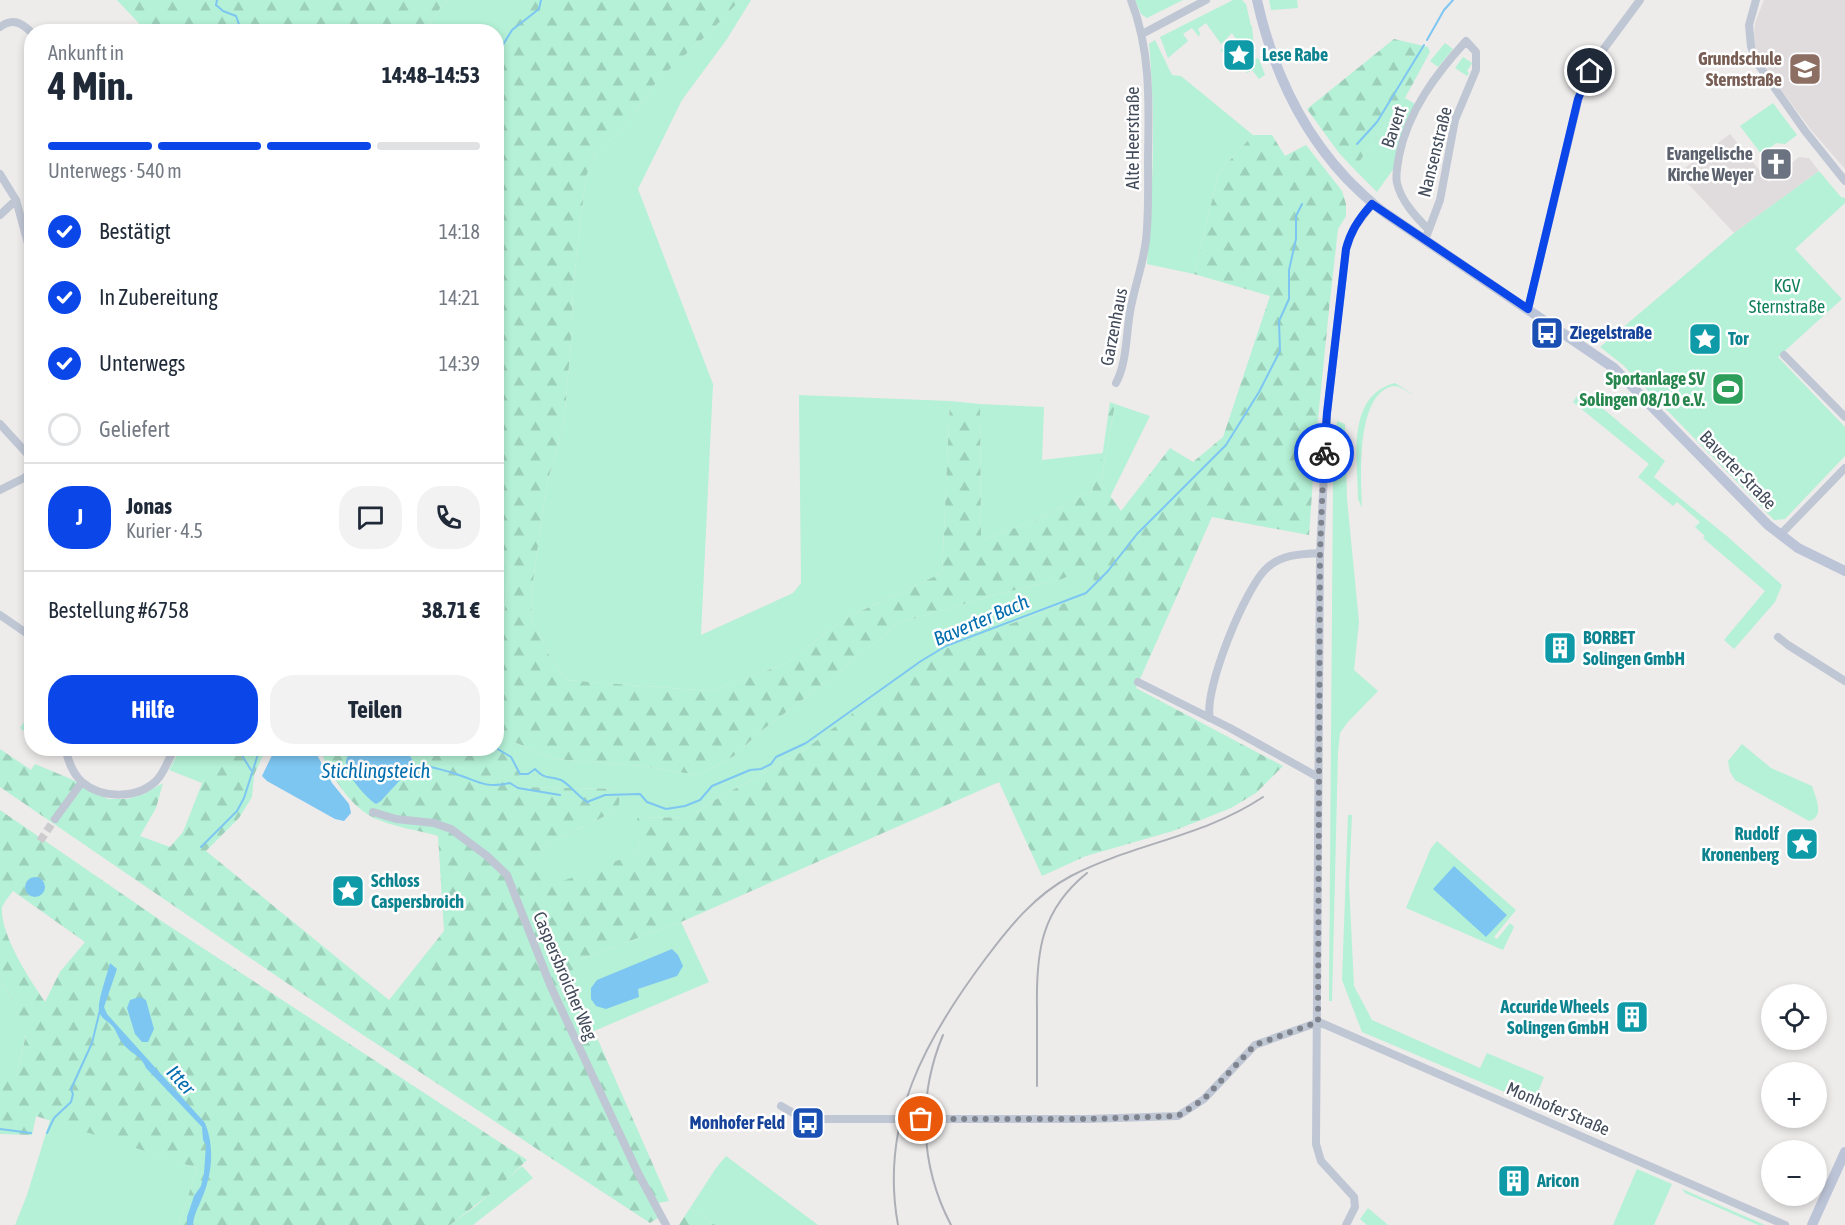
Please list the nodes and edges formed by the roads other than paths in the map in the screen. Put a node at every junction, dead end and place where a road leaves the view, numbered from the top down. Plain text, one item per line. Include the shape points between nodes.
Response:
1 (1131, 0) edge
2 (1206, 0) edge
3 (1257, 0) edge
4 (1640, 0) edge
5 (1756, 0) edge
6 (24, 25) edge
7 (0, 27) edge
8 (1142, 34) junction
9 (1466, 41) joint
10 (0, 174) edge
11 (1845, 181) edge
12 (16, 200) junction
13 (1372, 204) junction
14 (0, 215) edge
15 (24, 229) edge
16 (1427, 234) junction
17 (1139, 277) joint
18 (1528, 309) junction
19 (1784, 355) dead end
20 (1116, 383) dead end
21 (1845, 417) edge
22 (0, 424) edge
23 (24, 450) edge
24 (1845, 468) edge
25 (24, 478) edge
26 (0, 490) edge
27 (1780, 535) junction
28 (1320, 553) junction
29 (1845, 571) edge
30 (0, 615) edge
31 (24, 632) edge
32 (1778, 637) dead end
33 (1845, 681) edge
34 (1138, 682) dead end
35 (1210, 718) junction
36 (68, 756) edge
37 (171, 756) edge
38 (1318, 777) junction
39 (82, 782) junction
40 (373, 812) dead end
41 (56, 819) tunnel mouth
42 (1318, 1022) junction
43 (781, 1106) dead end
44 (1845, 1152) edge
45 (666, 1225) edge
46 (1346, 1225) edge
47 (1785, 1225) edge
48 (1812, 1225) edge

1 - 8 street, Alte Heerstraße
2 - 8 street
3 - 13 main road, Baverter Straße via 1277,69 1299,116 1331,160
4 - 18 street via 1600,54 1580,93
5 - 11 street via 1749,25 1755,60
6 - 7 street via 8,22
8 - 17 street, Alte Heerstraße via 1149,91 1148,214
9 - 16 street, Nansenstraße via 1476,52 1476,70 1455,120 1440,200
9 - 16 street, Bavert via 1419,103 1400,153 1397,184
10 - 12 street
12 - 14 street
12 - 15 street
13 - 16 main road, Baverter Straße
13 - 28 street via 1353,228 1346,249 1327,413
16 - 18 main road, Baverter Straße
17 - 20 street, Garzenhaus via 1131,304 1123,368
18 - 27 main road, Baverter Straße via 1614,368
19 - 21 street
22 - 23 street
24 - 27 street
25 - 26 street
27 - 29 main road, Baverter Straße
28 - 35 street via 1284,558 1260,576 1225,649 1209,706
28 - 38 street
30 - 31 street
32 - 33 street
34 - 35 street
35 - 38 street
36 - 39 street
37 - 39 street via 156,781 144,790 113,795
38 - 42 street
39 - 41 street
40 - 45 street, Caspersbroicher Weg via 451,829 507,875 551,987
42 - 43 street via 1255,1045 1204,1099 1178,1116 813,1119
42 - 46 street via 1317,1150 1328,1171 1354,1197
42 - 47 street, Monhofer Straße
44 - 48 main road

